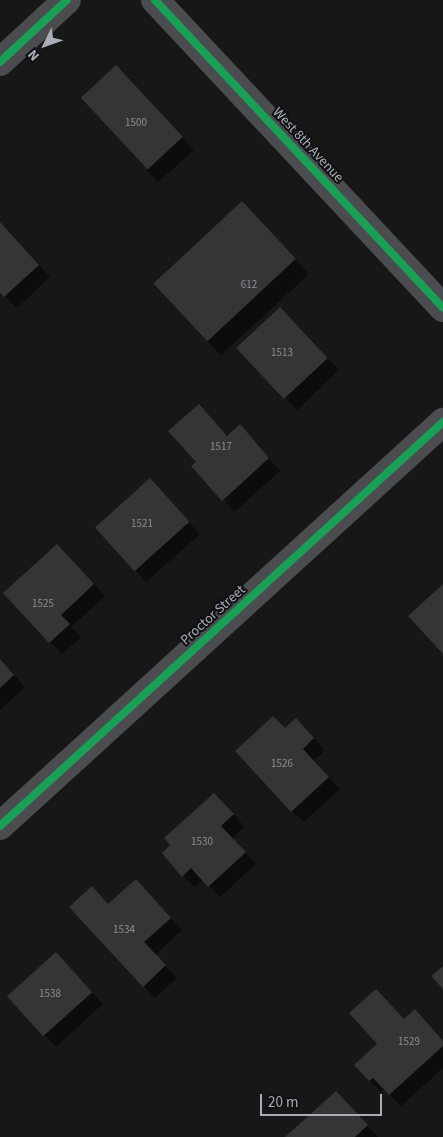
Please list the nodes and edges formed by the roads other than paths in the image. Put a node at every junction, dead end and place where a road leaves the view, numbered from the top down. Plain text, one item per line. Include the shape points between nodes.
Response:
1 (67, 0) edge
2 (155, 0) edge
3 (0, 62) edge
4 (443, 308) edge
5 (443, 422) edge
6 (0, 826) edge

1 - 3 street
2 - 4 street, West 8th Avenue
5 - 6 street, Proctor Street

